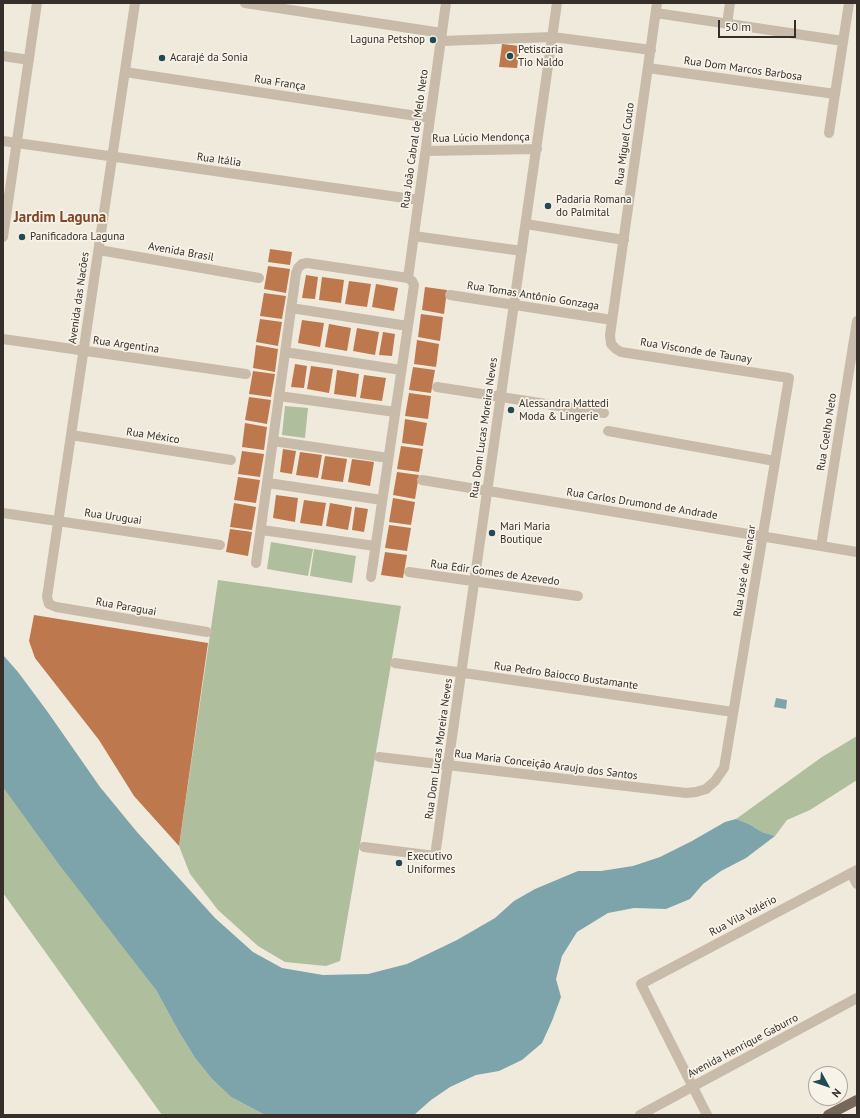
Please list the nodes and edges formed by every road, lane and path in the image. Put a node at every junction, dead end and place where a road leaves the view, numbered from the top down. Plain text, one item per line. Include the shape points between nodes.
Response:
1 (37, 3) edge
2 (135, 3) edge
3 (245, 3) edge
4 (446, 3) edge
5 (558, 3) edge
6 (730, 3) edge
7 (849, 3) edge
8 (656, 8) edge
9 (727, 24) junction
10 (442, 36) junction
11 (553, 37) junction
12 (843, 41) junction
13 (651, 50) junction
14 (3, 56) edge
15 (29, 60) junction
16 (648, 68) junction
17 (125, 72) junction
18 (835, 94) junction
19 (430, 118) junction
20 (829, 133) dead end
21 (3, 141) edge
22 (17, 143) junction
23 (537, 149) junction
24 (426, 151) junction
25 (112, 156) junction
26 (419, 200) junction
27 (526, 224) junction
28 (414, 236) junction
29 (3, 237) edge
30 (624, 240) junction
31 (99, 250) junction
32 (522, 252) junction
33 (259, 278) dead end
34 (408, 278) junction
35 (450, 295) dead end
36 (514, 305) junction
37 (291, 308) junction
38 (612, 320) junction
39 (857, 321) edge
40 (408, 326) junction
41 (610, 335) joint
42 (3, 339) edge
43 (84, 351) junction
44 (285, 352) junction
45 (401, 370) junction
46 (246, 374) dead end
47 (789, 378) joint
48 (436, 387) dead end
49 (279, 396) junction
50 (501, 397) junction
51 (395, 412) junction
52 (604, 413) dead end
53 (608, 431) dead end
54 (71, 435) junction
55 (273, 441) junction
56 (388, 458) junction
57 (231, 460) dead end
58 (775, 461) junction
59 (422, 480) dead end
60 (268, 483) junction
61 (488, 491) junction
62 (382, 500) junction
63 (3, 513) edge
64 (58, 521) junction
65 (262, 530) junction
66 (763, 536) junction
67 (220, 545) dead end
68 (375, 546) junction
69 (821, 546) junction
70 (857, 552) edge
71 (256, 563) dead end
72 (409, 572) dead end
73 (371, 577) dead end
74 (474, 582) junction
75 (578, 596) dead end
76 (47, 597) joint
77 (207, 632) dead end
78 (396, 663) dead end
79 (462, 673) junction
80 (734, 712) junction
81 (379, 757) dead end
82 (448, 765) junction
83 (686, 793) joint
84 (364, 847) dead end
85 (854, 872) edge
86 (857, 884) edge
87 (857, 998) edge
88 (693, 1087) junction
89 (857, 1100) edge
90 (640, 1115) edge
91 (707, 1115) edge
92 (828, 1115) edge

1 - 15 street
2 - 17 street, Avenida das Nacões
3 - 10 street
4 - 10 street, Rua João Cabral de Melo Neto
5 - 11 street, Rua Dom Lucas Moreira Neves
6 - 9 street
7 - 12 street
8 - 9 street
8 - 13 street, Rua Miguel Couto
9 - 12 street
10 - 11 street
10 - 19 street, Rua João Cabral de Melo Neto
11 - 13 street
11 - 23 street, Rua Dom Lucas Moreira Neves
12 - 18 street
13 - 16 street, Rua Miguel Couto
14 - 15 street
15 - 22 street
16 - 18 street, Rua Dom Marcos Barbosa
16 - 30 street, Rua Miguel Couto
17 - 19 street, Rua França
17 - 25 street, Avenida das Nacões
18 - 20 street
19 - 24 street, Rua João Cabral de Melo Neto
21 - 22 street, Rua Itália
22 - 25 street, Rua Itália
22 - 29 street
23 - 24 street, Rua Lúcio Mendonça
23 - 27 street, Rua Dom Lucas Moreira Neves
24 - 26 street, Rua João Cabral de Melo Neto
25 - 26 street, Rua Itália
25 - 31 street, Avenida das Nacões
26 - 28 street, Rua João Cabral de Melo Neto
27 - 30 street
27 - 32 street, Rua Dom Lucas Moreira Neves
28 - 32 street
28 - 34 street, Rua João Cabral de Melo Neto
30 - 38 street, Rua Miguel Couto
31 - 33 street, Avenida Brasil
31 - 43 street, Avenida das Nacões
32 - 36 street, Rua Dom Lucas Moreira Neves
34 - 37 street via 302,264 296,273
34 - 40 street via 414,285
35 - 36 street, Rua Tomas Antônio Gonzaga
36 - 38 street, Rua Tomas Antônio Gonzaga
36 - 50 street, Rua Dom Lucas Moreira Neves
37 - 40 street
37 - 44 street
38 - 41 street, Rua Miguel Couto
39 - 69 street, Rua Coelho Neto
40 - 45 street
41 - 47 street, Rua Visconde de Taunay via 611,344 621,352
42 - 43 street, Rua Argentina
43 - 46 street, Rua Argentina
43 - 54 street, Avenida das Nacões
44 - 45 street
44 - 49 street
45 - 51 street
47 - 58 street, Rua José de Alencar
48 - 50 street
49 - 51 street
49 - 55 street
50 - 52 street
50 - 61 street, Rua Dom Lucas Moreira Neves
51 - 56 street
53 - 58 street
54 - 57 street, Rua México
54 - 64 street, Avenida das Nacões
55 - 56 street
55 - 60 street
56 - 62 street
58 - 66 street, Rua José de Alencar
59 - 61 street, Rua Carlos Drumond de Andrade
60 - 62 street
60 - 65 street
61 - 66 street, Rua Carlos Drumond de Andrade
61 - 74 street, Rua Dom Lucas Moreira Neves
62 - 68 street
63 - 64 street, Rua Uruguai
64 - 67 street, Rua Uruguai
64 - 76 street, Avenida das Nacões
65 - 68 street
65 - 71 street
66 - 69 street, Rua Carlos Drumond de Andrade
66 - 80 street, Rua José de Alencar
68 - 73 street
69 - 70 street, Rua Carlos Drumond de Andrade
72 - 74 street, Rua Edir Gomes de Azevedo
74 - 75 street, Rua Edir Gomes de Azevedo
74 - 79 street, Rua Dom Lucas Moreira Neves
76 - 77 street, Rua Paraguai via 49,604 56,607
78 - 79 street, Rua Pedro Baiocco Bustamante
79 - 80 street, Rua Pedro Baiocco Bustamante
79 - 82 street, Rua Dom Lucas Moreira Neves
80 - 83 street, Rua José de Alencar via 724,768 715,781 706,788
81 - 82 street, Rua Maria Conceição Araujo dos Santos
82 - 83 street, Rua Maria Conceição Araujo dos Santos
82 - 84 street, Rua Dom Lucas Moreira Neves via 435,856
85 - 86 street
85 - 88 street, Rua Vila Valério via 641,984
87 - 88 street, Avenida Henrique Gaburro
88 - 90 street, Avenida Henrique Gaburro
88 - 91 street
89 - 92 main road

